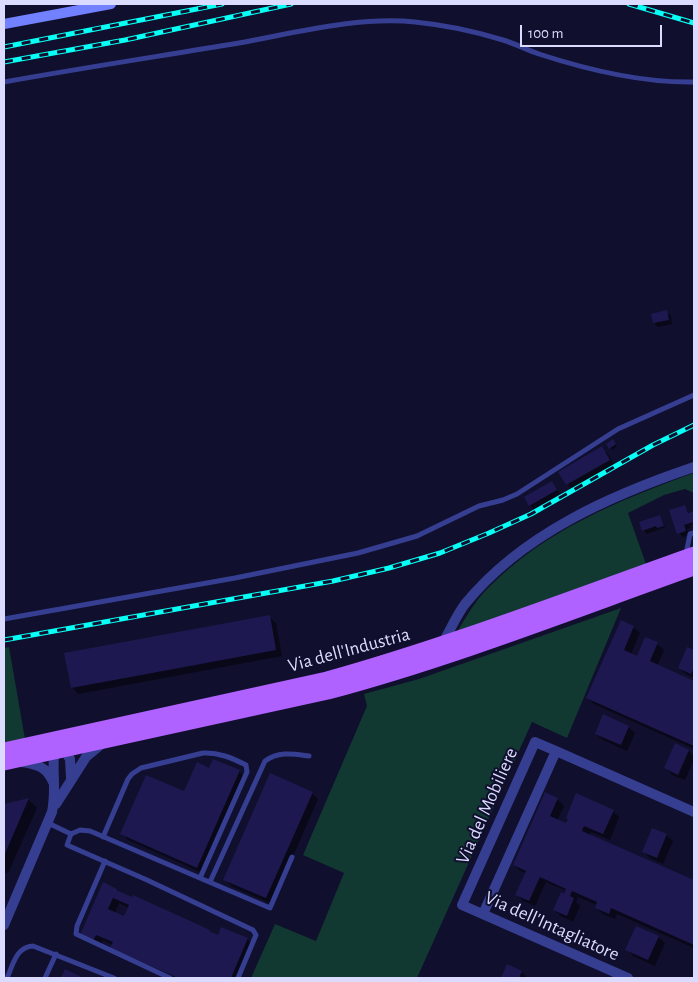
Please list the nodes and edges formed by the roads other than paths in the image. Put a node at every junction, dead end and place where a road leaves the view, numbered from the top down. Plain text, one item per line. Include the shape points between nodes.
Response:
1 (111, 4) edge
2 (4, 24) edge
3 (4, 82) edge
4 (694, 82) edge
5 (694, 396) edge
6 (694, 467) edge
7 (694, 533) edge
8 (691, 559) edge
9 (4, 619) edge
10 (442, 644) junction
11 (107, 740) junction
12 (58, 747) junction
13 (556, 751) junction
14 (309, 756) dead end
15 (5, 759) edge
16 (70, 781) junction
17 (55, 786) junction
18 (52, 812) junction
19 (694, 812) edge
20 (48, 823) junction
21 (71, 834) junction
22 (103, 837) junction
23 (292, 857) dead end
24 (105, 862) junction
25 (200, 878) junction
26 (210, 882) junction
27 (462, 905) joint
28 (483, 914) junction
29 (4, 925) edge
30 (56, 954) junction
31 (7, 978) edge
32 (45, 978) edge
33 (114, 978) edge
34 (170, 978) edge
35 (238, 978) edge
36 (628, 978) edge

1 - 2 street
3 - 4 lane via 304,31 393,20 462,29 609,73
5 - 9 lane via 618,429 517,494 479,506 417,536 390,545 235,578
6 - 10 street via 635,488 534,542 483,584 464,606
7 - 8 lane via 690,534
8 - 10 main road, Via dell'Industria
8 - 11 main road, Via dell'Industria via 444,657 383,677
10 - 12 main road, Via dell'Industria via 327,679
11 - 12 main road, Via dell'Industria
11 - 16 street via 86,757
12 - 15 main road, Via dell'Industria
12 - 16 street via 71,765
12 - 17 street via 53,768
13 - 19 street, Via del Mobiliere
13 - 27 street, Via del Mobiliere via 535,742
13 - 28 street
14 - 26 lane via 281,753 264,761
15 - 17 street via 40,766 49,773
16 - 18 street
17 - 18 street
18 - 20 street
20 - 21 lane
20 - 29 street
21 - 22 lane via 90,830
21 - 24 lane via 67,845
22 - 25 lane
22 - 25 lane via 128,779 141,768 214,752 238,761 246,765 247,772
23 - 26 lane via 270,908
24 - 34 lane via 76,926 76,934
24 - 35 lane via 253,930 256,935 254,942
25 - 26 lane
27 - 28 street, Via dell'Intagliatore
28 - 36 street, Via dell'Intagliatore
30 - 31 lane via 26,946 19,952
30 - 32 lane
30 - 33 lane

